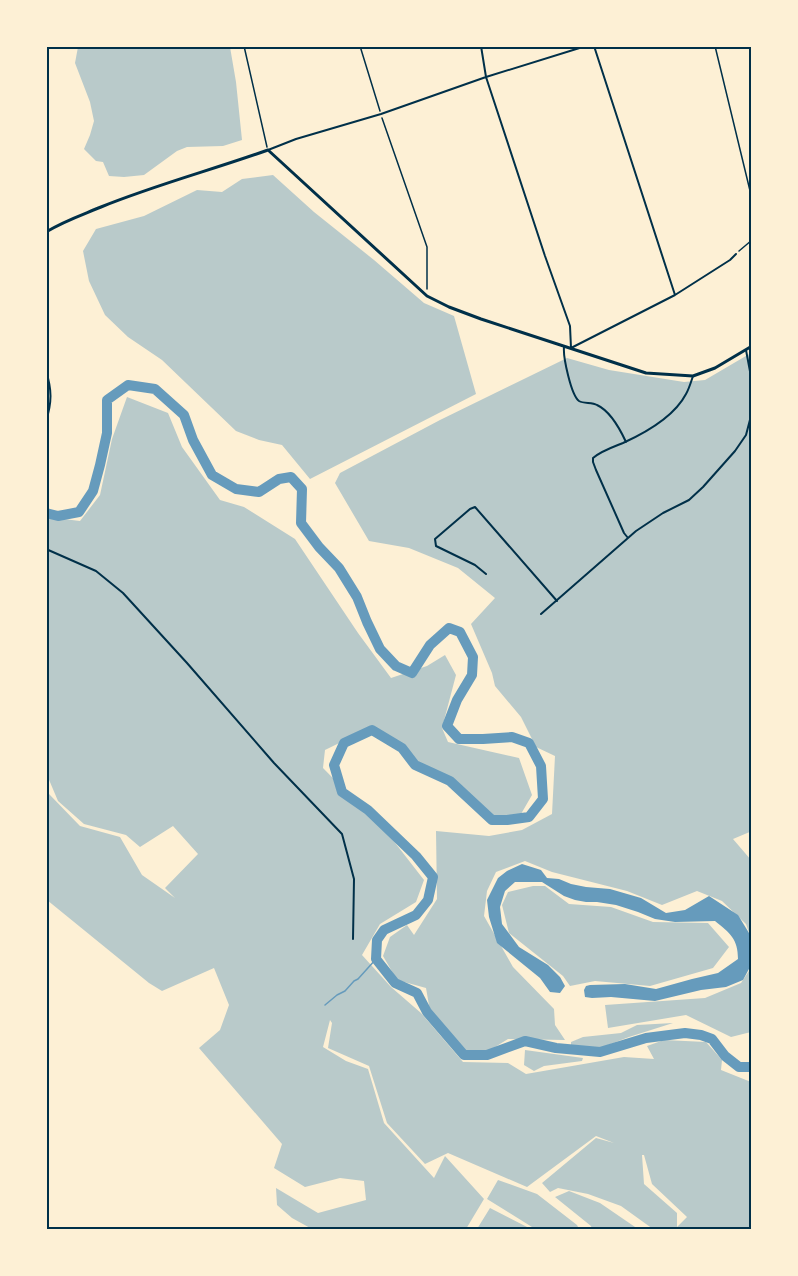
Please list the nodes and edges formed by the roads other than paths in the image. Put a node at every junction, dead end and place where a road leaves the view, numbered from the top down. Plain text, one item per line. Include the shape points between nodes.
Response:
1 (481, 46) edge
2 (585, 46) edge
3 (594, 46) edge
4 (486, 77) junction
5 (268, 150) junction
6 (46, 232) edge
7 (736, 254) road end
8 (675, 295) junction
9 (752, 346) edge
10 (564, 347) junction
11 (571, 348) junction
12 (746, 350) junction
13 (46, 371) edge
14 (693, 376) junction
15 (752, 382) edge
16 (752, 412) edge
17 (46, 421) edge
18 (746, 435) junction
19 (752, 435) edge
20 (626, 442) junction
21 (628, 538) junction
22 (46, 549) edge
23 (486, 574) dead end
24 (556, 601) junction
25 (541, 614) dead end
26 (353, 939) dead end

1 - 4 street
2 - 4 street
3 - 8 street
4 - 5 street
4 - 11 street via 570,326
5 - 6 street via 116,201
5 - 10 street via 427,296
7 - 8 street
8 - 11 street
9 - 12 street
10 - 11 street
10 - 20 street via 577,399 597,405 608,414
11 - 14 street via 646,373
12 - 14 street
12 - 15 street
13 - 17 street via 51,406
14 - 20 street via 686,395 671,413
16 - 18 street
18 - 19 street
18 - 21 street via 689,500
20 - 21 street via 597,454 593,462
21 - 24 street
22 - 26 street via 96,571 123,593 274,764 342,834 354,879
23 - 24 street via 435,542 435,538 475,507
24 - 25 street

